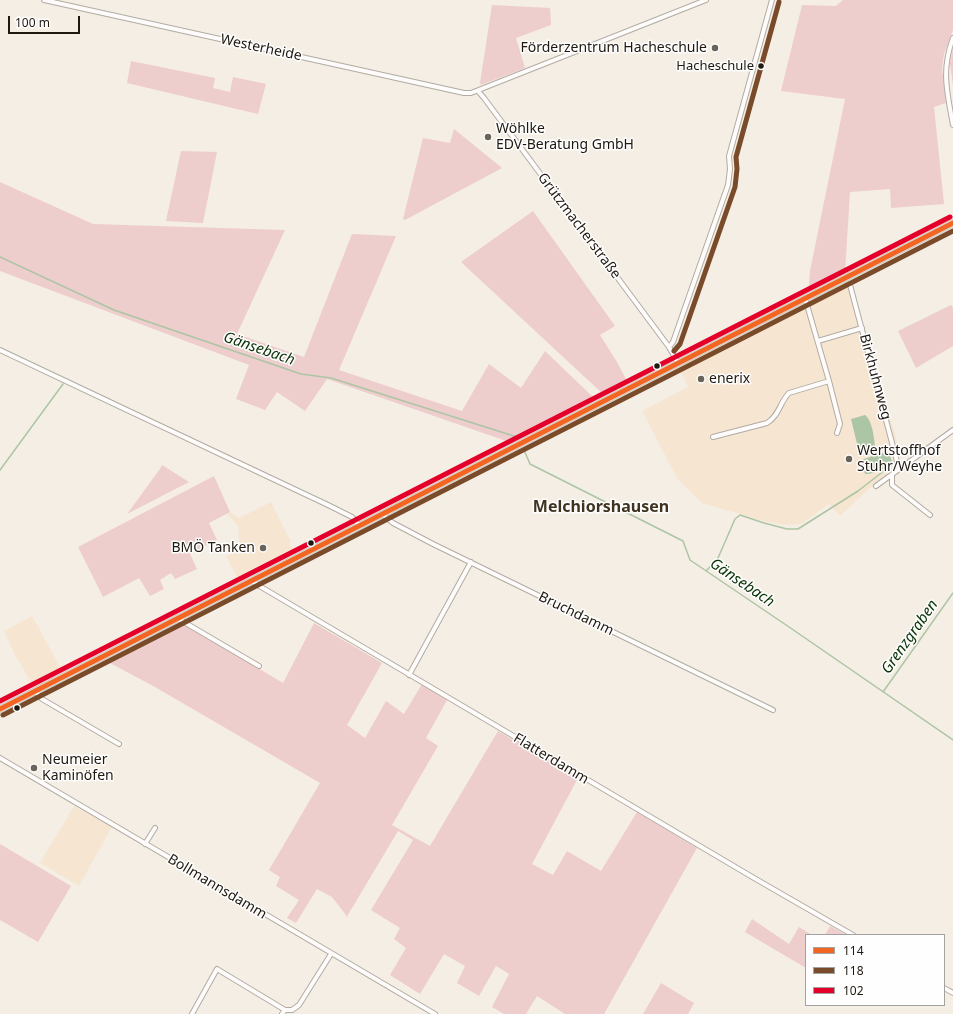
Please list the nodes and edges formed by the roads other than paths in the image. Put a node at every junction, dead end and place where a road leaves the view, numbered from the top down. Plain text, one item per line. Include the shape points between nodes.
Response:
1 (44, 0) edge
2 (706, 0) edge
3 (772, 0) edge
4 (953, 38) edge
5 (478, 91) junction
6 (953, 124) edge
7 (953, 223) edge
8 (850, 285) dead end
9 (805, 298) junction
10 (862, 328) junction
11 (818, 341) junction
12 (669, 347) junction
13 (0, 350) edge
14 (678, 363) junction
15 (829, 381) junction
16 (953, 430) edge
17 (837, 433) dead end
18 (712, 437) dead end
19 (899, 469) junction
20 (892, 475) junction
21 (876, 486) dead end
22 (382, 514) junction
23 (930, 516) dead end
24 (359, 525) junction
25 (471, 562) junction
26 (251, 581) junction
27 (177, 618) junction
28 (259, 666) dead end
29 (409, 675) junction
30 (35, 691) junction
31 (0, 709) edge
32 (773, 710) dead end
33 (119, 744) dead end
34 (1, 760) edge
35 (155, 828) dead end
36 (145, 844) junction
37 (850, 934) edge
38 (331, 954) junction
39 (283, 1012) edge
40 (192, 1014) edge
41 (435, 1014) edge

1 - 5 street, Westerheide via 464,93
2 - 5 street
3 - 12 street via 729,156 728,185 673,342
4 - 6 street via 948,51 946,84
5 - 12 street, Grützmacherstraße
7 - 9 main road
8 - 10 street, Birkhuhnweg
9 - 11 street
9 - 14 main road
10 - 11 street
10 - 19 street, Birkhuhnweg
11 - 15 street
12 - 14 street, Grützmacherstraße
13 - 24 street via 328,505 352,517
14 - 22 main road
15 - 17 street via 840,424
15 - 18 street via 789,393 776,415 767,423
16 - 19 street
19 - 20 street
20 - 21 street
20 - 23 street via 892,485
22 - 24 main road
22 - 25 street, Bruchdamm via 393,523
24 - 26 main road
25 - 29 street
25 - 32 street, Bruchdamm
26 - 27 main road
26 - 29 street, Flatterdamm
27 - 28 street
27 - 30 main road
29 - 37 street, Flatterdamm
30 - 31 main road
30 - 33 street via 42,700
34 - 36 street, Bollmannsdamm
35 - 36 street
36 - 38 street, Bollmannsdamm
38 - 39 street via 299,1006
38 - 41 street, Bollmannsdamm
39 - 40 street via 217,969

